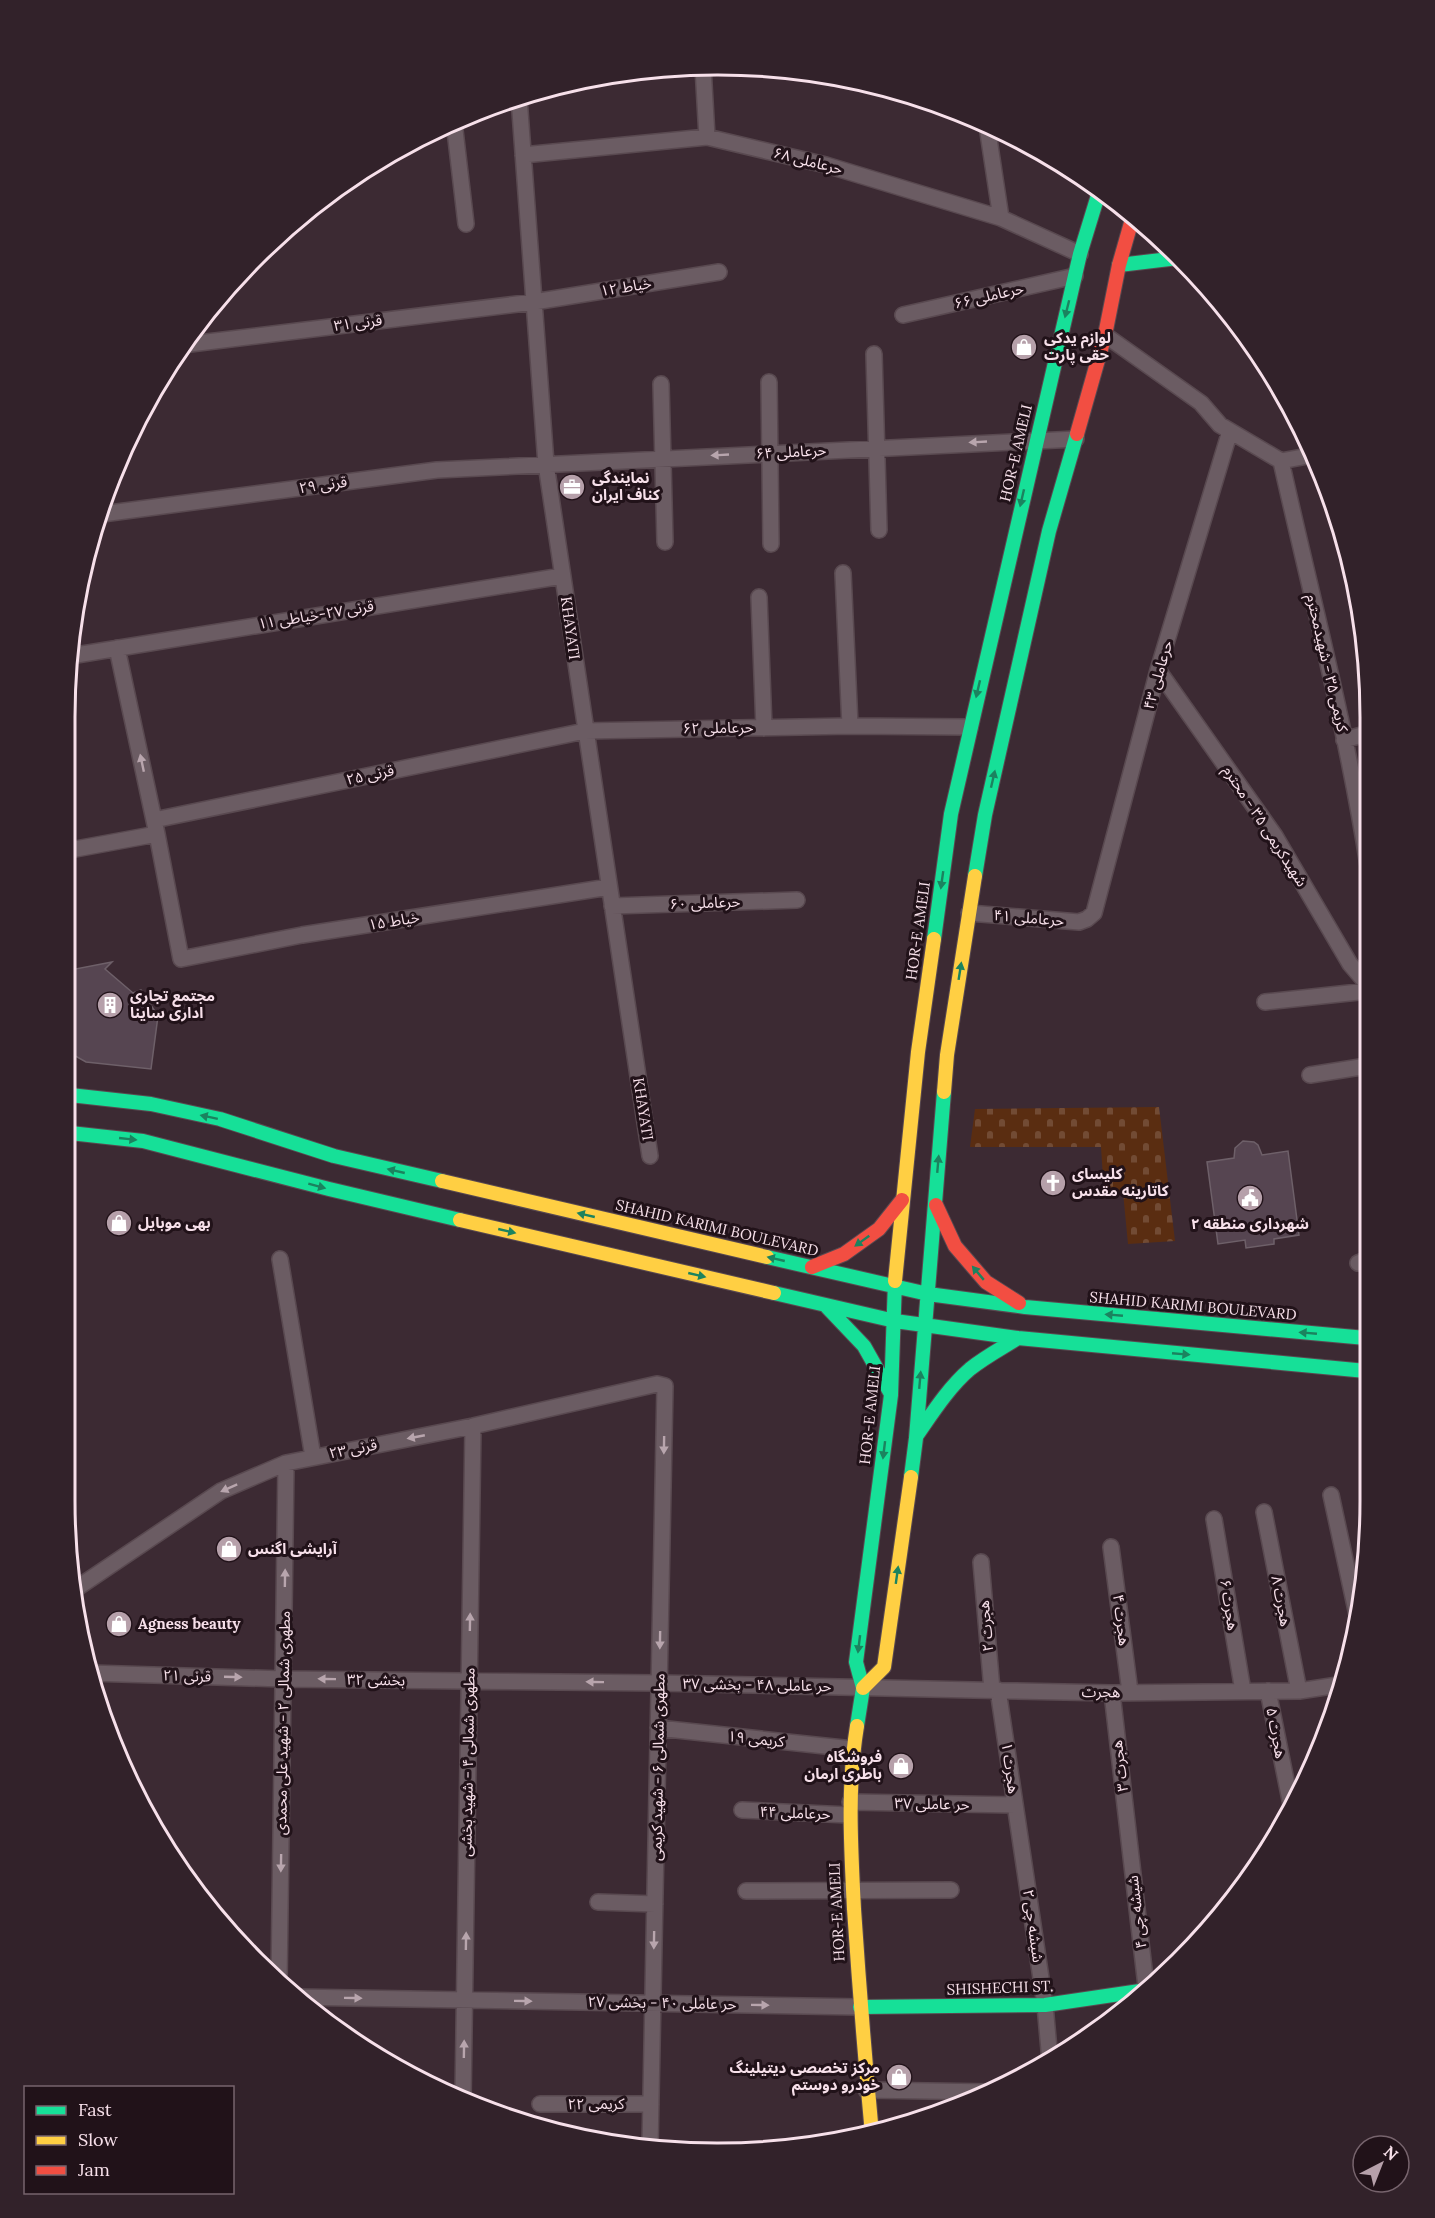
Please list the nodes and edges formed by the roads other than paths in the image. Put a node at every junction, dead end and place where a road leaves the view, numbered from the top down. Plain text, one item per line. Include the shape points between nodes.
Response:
1 (703, 75) edge
2 (520, 106) edge
3 (455, 131) edge
4 (988, 135) edge
5 (707, 137) junction
6 (523, 155) junction
7 (1097, 199) edge
8 (1001, 218) junction
9 (466, 224) dead end
10 (1130, 225) edge
11 (1080, 254) junction
12 (1168, 259) edge
13 (1119, 265) junction
14 (719, 272) dead end
15 (1075, 276) junction
16 (534, 302) junction
17 (903, 315) dead end
18 (1105, 335) junction
19 (196, 343) edge
20 (874, 354) dead end
21 (769, 381) dead end
22 (661, 384) dead end
23 (1230, 431) junction
24 (1036, 439) junction
25 (1076, 439) junction
26 (876, 447) junction
27 (770, 453) junction
28 (1304, 457) edge
29 (663, 458) junction
30 (1281, 461) junction
31 (546, 464) junction
32 (108, 513) edge
33 (879, 530) dead end
34 (665, 542) dead end
35 (771, 544) dead end
36 (843, 573) dead end
37 (562, 576) junction
38 (759, 597) dead end
39 (117, 648) junction
40 (78, 655) edge
41 (1158, 670) junction
42 (850, 726) junction
43 (970, 727) junction
44 (764, 728) junction
45 (585, 730) junction
46 (1360, 736) edge
47 (1344, 740) junction
48 (1360, 802) edge
49 (155, 827) junction
50 (75, 849) edge
51 (609, 887) junction
52 (797, 900) dead end
53 (612, 906) junction
54 (969, 913) junction
55 (1088, 919) joint
56 (1360, 976) edge
57 (1360, 992) edge
58 (1264, 1002) dead end
59 (1360, 1067) edge
60 (1310, 1075) dead end
61 (75, 1096) edge
62 (75, 1134) edge
63 (650, 1156) dead end
64 (902, 1200) junction
65 (935, 1203) junction
66 (280, 1259) dead end
67 (812, 1268) junction
68 (894, 1287) junction
69 (928, 1294) junction
70 (825, 1305) junction
71 (1025, 1307) junction
72 (895, 1321) junction
73 (925, 1325) junction
74 (1360, 1337) edge
75 (1018, 1338) junction
76 (1360, 1370) edge
77 (665, 1386) joint
78 (891, 1395) junction
79 (473, 1426) junction
80 (916, 1438) junction
81 (313, 1456) junction
82 (286, 1463) junction
83 (1331, 1495) dead end
84 (1264, 1512) dead end
85 (1214, 1519) dead end
86 (1112, 1547) dead end
87 (981, 1562) dead end
88 (80, 1586) edge
89 (1353, 1596) edge
90 (99, 1673) edge
91 (283, 1679) junction
92 (470, 1681) junction
93 (659, 1683) junction
94 (863, 1688) junction
95 (1332, 1688) edge
96 (995, 1690) junction
97 (1243, 1691) junction
98 (1268, 1691) junction
99 (1299, 1691) junction
100 (1130, 1692) junction
101 (1112, 1693) junction
102 (658, 1728) junction
103 (853, 1749) junction
104 (1289, 1794) edge
105 (1015, 1805) junction
106 (849, 1808) junction
107 (742, 1810) dead end
108 (1129, 1839) joint
109 (1021, 1846) joint
110 (951, 1890) dead end
111 (746, 1891) dead end
112 (852, 1892) junction
113 (598, 1902) dead end
114 (655, 1904) junction
115 (279, 1970) edge
116 (1145, 1980) edge
117 (1131, 1992) edge
118 (310, 1997) edge
119 (465, 2000) junction
120 (653, 2003) junction
121 (1045, 2005) junction
122 (860, 2007) junction
123 (1049, 2051) edge
124 (463, 2090) edge
125 (866, 2090) junction
126 (968, 2092) edge
127 (540, 2104) dead end
128 (651, 2104) junction
129 (871, 2124) edge
130 (650, 2140) edge

1 - 5 street
2 - 6 street, KHAYATI
3 - 9 street
4 - 8 street
5 - 6 street, حرعاملی ۶۸
5 - 8 street, حرعاملی ۶۸ via 826,165
6 - 16 street, KHAYATI
7 - 11 main road, HOR-E AMELI
8 - 11 street, حرعاملی ۶۸
10 - 13 main road
11 - 15 main road, HOR-E AMELI
12 - 13 main road
13 - 18 main road
14 - 16 street, خیاط ۱۲
15 - 17 street, حرعاملی ۶۶
15 -> 24 main road, HOR-E AMELI
16 - 19 street, قرنی ۳۱
16 - 31 street, KHAYATI
18 - 23 street via 1201,403
18 - 25 main road
20 - 26 street
21 - 27 street
22 - 29 street
23 - 30 street
23 - 41 street, حرعاملی ۴۳
24 - 25 street, حرعاملی ۶۴
24 -> 26 street, حرعاملی ۶۴
24 -> 43 main road, HOR-E AMELI
54 -> 25 main road via 988,804 1050,531
26 - 27 street, حرعاملی ۶۴
26 - 33 street
27 -> 29 street, حرعاملی ۶۴
27 - 35 street
28 - 30 street
29 - 31 street, حرعاملی ۶۴
29 - 34 street
30 - 47 street, کریمی ۳۵ - شهیدمحترم
31 - 32 street, قرنی ۲۹ via 437,470
31 - 37 street, KHAYATI
36 - 42 street
37 - 39 street, قرنی ۲۷-خیاطی ۱۱
37 - 45 street, KHAYATI
38 - 44 street
39 - 40 street, قرنی ۲۷-خیاطی ۱۱
49 -> 39 street
41 - 55 street, حرعاملی ۴۳ via 1094,913
41 - 56 street, شهیدکریمی ۳۵ - محترم via 1275,837
42 - 43 street, حرعاملی ۶۲
42 - 44 street, حرعاملی ۶۲
43 -> 64 main road, HOR-E AMELI via 951,814
44 - 45 street, حرعاملی ۶۲
45 - 49 street, قرنی ۲۵
45 - 51 street, KHAYATI
46 - 47 street
47 - 48 street, کریمی ۳۵ - شهیدمحترم
49 - 50 street, قرنی ۲۵
49 - 51 street, خیاط ۱۵ via 181,959 302,935
51 - 53 street, KHAYATI
52 - 53 street, حرعاملی ۶۰
53 - 63 street, KHAYATI
54 - 55 street, حرعاملی ۴۱ via 1079,922
65 -> 54 main road via 947,1055
57 - 58 street
59 - 60 street
67 -> 61 main road, SHAHID KARIMI BOULEVARD via 334,1156 220,1119 151,1104
62 -> 70 main road via 143,1141 329,1190
64 -> 67 main road via 879,1229 844,1254
64 - 68 main road, HOR-E AMELI
65 - 69 main road
71 -> 65 main road via 986,1282 955,1246
66 - 81 street
67 - 68 main road, SHAHID KARIMI BOULEVARD
68 - 69 main road, SHAHID KARIMI BOULEVARD
68 - 72 main road, HOR-E AMELI
69 - 71 main road, SHAHID KARIMI BOULEVARD
69 - 73 main road
70 - 72 main road
70 - 78 main road via 864,1346
74 -> 71 main road, SHAHID KARIMI BOULEVARD
72 - 73 main road
72 - 78 main road, HOR-E AMELI
73 - 75 main road
80 -> 73 main road
75 -> 76 main road
75 - 80 main road via 977,1364 942,1397
77 - 79 street, قرنی ۲۳ via 657,1384
77 -> 93 street, مطهری شمالی ۶ - شهید کریمی
78 -> 94 main road, HOR-E AMELI via 856,1662
79 -> 81 street, قرنی ۲۳
92 -> 79 street, مطهری شمالی ۴ - شهید بخشی
94 -> 80 main road via 884,1668
81 - 82 street, قرنی ۲۳
82 -> 88 street, قرنی ۲۳ via 221,1491
91 -> 82 street, مطهری شمالی ۲ - شهید علی محمدی
83 - 89 street
84 - 99 street, هجرت ۸
85 - 97 street, هجرت ۶
86 - 100 street, هجرت ۴
87 - 96 street, هجرت ۲
90 -> 91 street, قرنی ۲۱
92 -> 91 street, بخشی ۳۲
91 -> 115 street, مطهری شمالی ۲ - شهید علی محمدی
93 -> 92 street, حر عاملی ۴۸ - بخشی ۳۷
119 -> 92 street, مطهری شمالی ۴ - شهید بخشی
93 - 94 street, حر عاملی ۴۸ - بخشی ۳۷
93 - 102 street, مطهری شمالی ۶ - شهید کریمی
94 - 96 street, هجرت
94 - 103 main road, HOR-E AMELI
95 - 99 street, هجرت
96 - 101 street, هجرت
96 - 105 street, هجرت ۱
97 - 98 street, هجرت
97 - 100 street, هجرت
98 - 99 street, هجرت
98 - 104 street, هجرت ۵
100 - 101 street, هجرت
101 - 108 street, هجرت ۳
102 - 103 street, کریمی ۱۹
102 - 114 street, مطهری شمالی ۶ - شهید کریمی
103 - 106 main road, HOR-E AMELI
105 - 106 street, حر عاملی ۳۷
105 - 109 street, هجرت ۱
106 - 107 street, حرعاملی ۴۴
106 - 112 main road, HOR-E AMELI
108 - 116 street, شیشه چی ۴
109 - 121 street, شیشه چی ۲
110 - 112 street
111 - 112 street
112 - 122 main road, HOR-E AMELI
113 - 114 street
114 -> 120 street, مطهری شمالی ۶ - شهید کریمی
117 - 121 main road, SHISHECHI ST.
118 -> 119 street, حر عاملی ۴۰ - بخشی ۲۷
119 -> 120 street, حر عاملی ۴۰ - بخشی ۲۷
124 -> 119 street, مطهری شمالی ۴ - شهید بخشی
120 -> 122 street, حر عاملی ۴۰ - بخشی ۲۷
120 - 128 street, مطهری شمالی ۶ - شهید کریمی
121 - 122 main road, SHISHECHI ST.
121 - 123 street, شیشه چی ۲
122 - 125 main road, HOR-E AMELI
125 - 126 street
125 - 129 main road, HOR-E AMELI
127 - 128 street, کریمی ۲۲
128 - 130 street, مطهری شمالی ۶ - شهید کریمی

